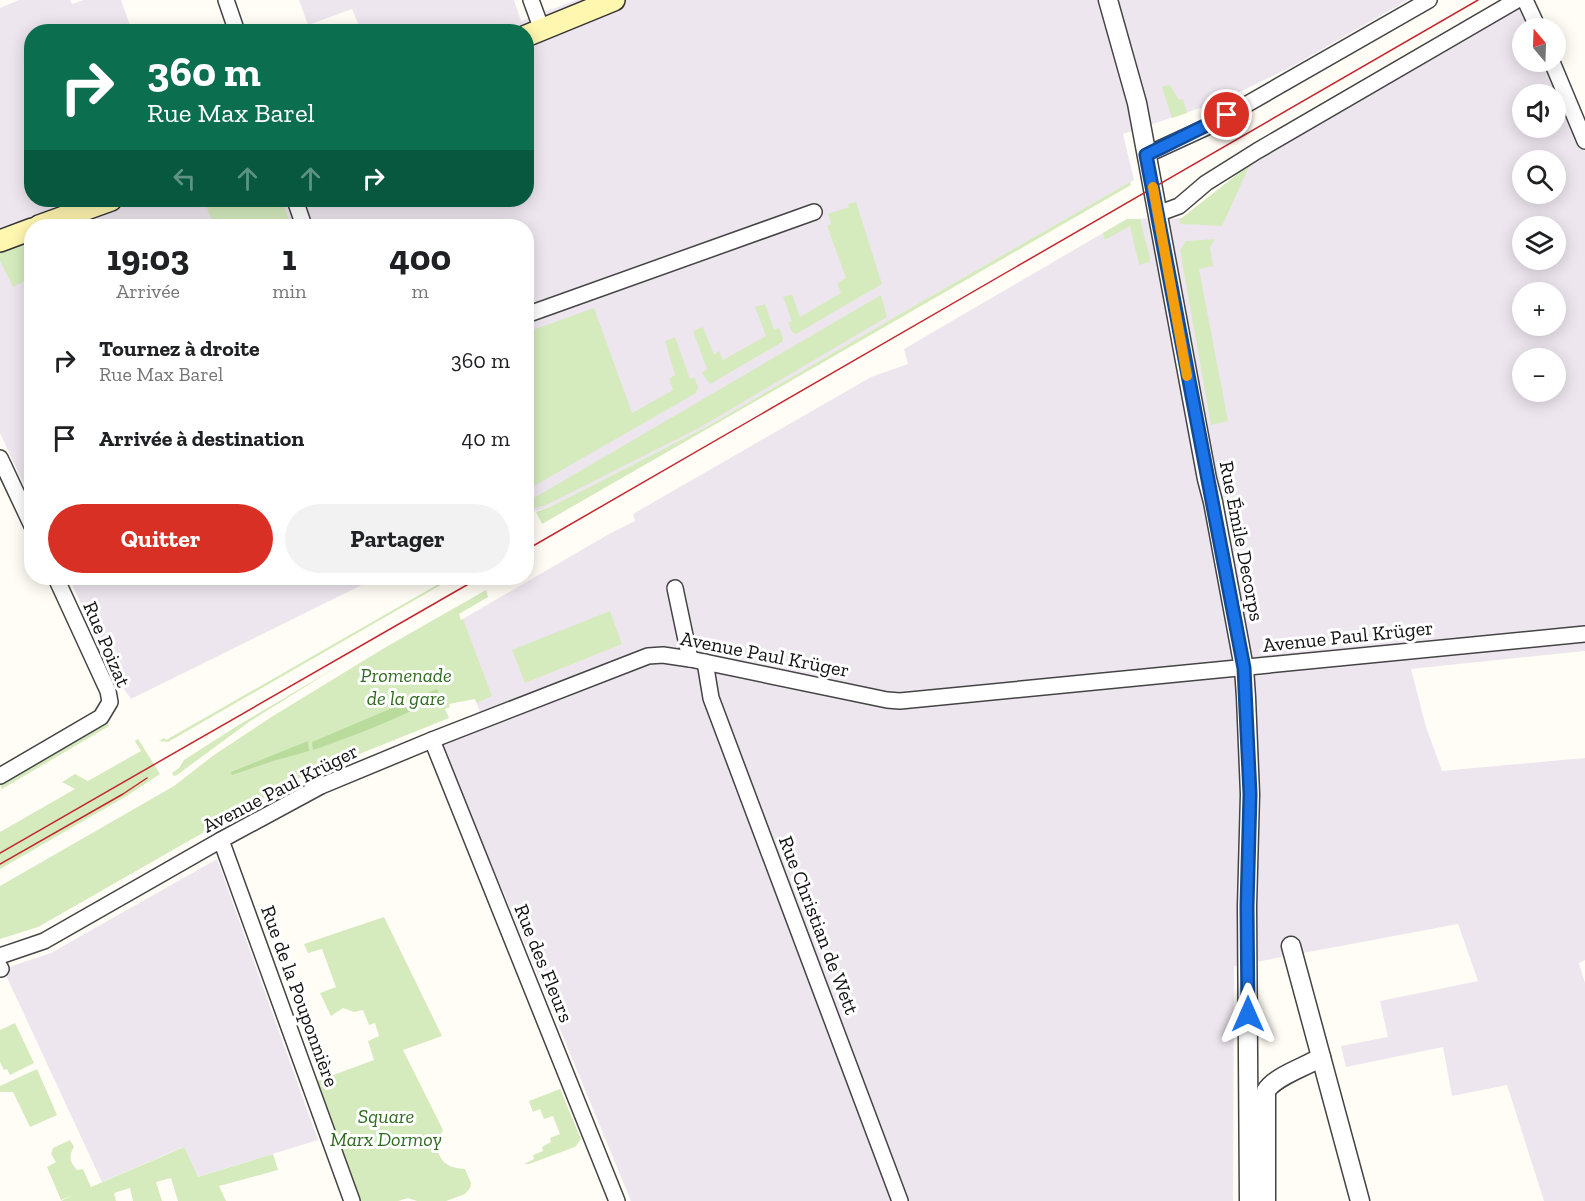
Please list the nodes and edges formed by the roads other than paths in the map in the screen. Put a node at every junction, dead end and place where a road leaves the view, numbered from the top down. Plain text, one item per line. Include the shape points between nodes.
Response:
1 (226, 0) edge
2 (531, 0) edge
3 (614, 0) edge
4 (1108, 0) edge
5 (1429, 0) edge
6 (1517, 0) edge
7 (1525, 0) edge
8 (1533, 18) edge
9 (234, 24) edge
10 (533, 24) edge
11 (534, 33) edge
12 (1556, 72) edge
13 (1585, 141) edge
14 (1146, 155) junction
15 (92, 207) edge
16 (814, 212) dead end
17 (1157, 214) junction
18 (58, 219) edge
19 (24, 232) edge
20 (0, 241) edge
21 (534, 312) edge
22 (0, 458) edge
23 (24, 509) edge
24 (59, 585) edge
25 (675, 588) dead end
26 (1585, 634) edge
27 (697, 660) junction
28 (1244, 668) junction
29 (432, 740) junction
30 (0, 776) edge
31 (221, 840) junction
32 (1291, 946) dead end
33 (0, 964) edge
34 (1321, 1057) junction
35 (1326, 1076) junction
36 (1280, 1079) junction
37 (1257, 1101) junction
38 (352, 1201) edge
39 (617, 1201) edge
40 (900, 1201) edge
41 (1249, 1201) edge
42 (1266, 1201) edge
43 (1360, 1201) edge

1 - 9 street
2 - 10 street
3 - 11 main road
4 - 14 street, Rue Émile Decorps via 1137,103
5 - 14 street via 1207,127
6 - 17 street via 1257,151 1206,183 1179,206
7 - 8 street
12 - 13 street
14 - 17 street, Rue Émile Decorps
15 - 18 main road
16 - 21 street
17 - 28 street, Rue Émile Decorps
19 - 20 main road
22 - 23 street
24 - 30 street, Rue Poizat via 110,702 101,717
25 - 27 street, Rue Christian de Wett
26 - 28 street, Avenue Paul Krüger
27 - 28 street, Avenue Paul Krüger via 900,701
27 - 29 street, Avenue Paul Krüger via 648,657
27 - 40 street, Rue Christian de Wett
28 - 37 street, Rue Émile Decorps via 1250,794 1247,906
29 - 31 street, Avenue Paul Krüger via 321,786
29 - 39 street, Rue des Fleurs
31 - 33 street, Avenue Paul Krüger
31 - 38 street, Rue de la Pouponnière
32 - 34 street
34 - 35 street
34 - 36 street
35 - 36 street via 1314,1073
35 - 43 street
36 - 37 street
37 - 41 street, Rue Émile Decorps
37 - 42 street, Rue Émile Decorps

